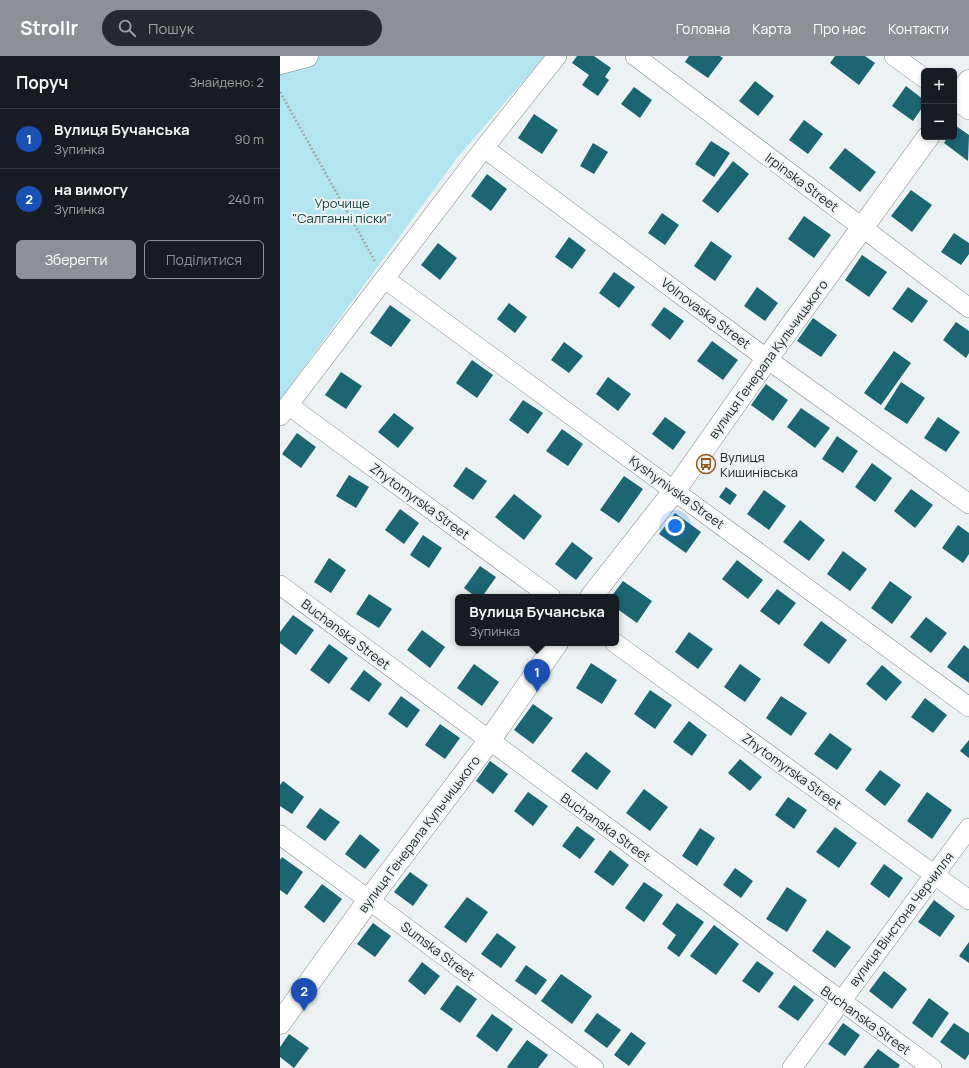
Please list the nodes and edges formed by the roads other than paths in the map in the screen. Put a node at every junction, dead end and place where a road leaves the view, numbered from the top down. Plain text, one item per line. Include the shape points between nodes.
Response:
1 (307, 56) edge
2 (557, 56) edge
3 (635, 56) edge
4 (894, 56) edge
5 (280, 63) edge
6 (921, 76) edge
7 (969, 81) edge
8 (958, 103) edge
9 (926, 140) edge
10 (484, 148) junction
11 (862, 228) junction
12 (385, 279) junction
13 (969, 308) edge
14 (767, 358) junction
15 (284, 411) edge
16 (675, 490) junction
17 (969, 504) edge
18 (280, 585) edge
19 (547, 594) edge
20 (593, 594) edge
21 (555, 646) edge
22 (619, 646) edge
23 (969, 707) edge
24 (489, 741) junction
25 (969, 828) edge
26 (280, 835) edge
27 (934, 874) junction
28 (369, 900) junction
29 (969, 900) edge
30 (840, 1001) junction
31 (280, 1023) edge
32 (594, 1068) edge
33 (792, 1068) edge
34 (932, 1068) edge

1 - 5 street
2 - 10 street
3 - 11 street, Irpinska Street
4 - 6 street
7 - 8 street
9 - 11 street, вулиця Генерала Кульчицького
10 - 12 street
10 - 14 street, Volnovaska Street
11 - 13 street, Irpinska Street
11 - 14 street, вулиця Генерала Кульчицького
12 - 15 street
12 - 16 street, Kyshynivska Street
14 - 16 street, вулиця Генерала Кульчицького
14 - 17 street, Volnovaska Street
15 - 19 street, Zhytomyrska Street
16 - 20 street, вулиця Генерала Кульчицького
16 - 23 street, Kyshynivska Street
18 - 24 street, Buchanska Street
21 - 24 street, вулиця Генерала Кульчицького
22 - 27 street, Zhytomyrska Street
24 - 28 street, вулиця Генерала Кульчицького
24 - 30 street, Buchanska Street
25 - 27 street, вулиця Вінстона Черчилля
26 - 28 street, Sumska Street
27 - 29 street, Zhytomyrska Street
27 - 30 street, вулиця Вінстона Черчилля
28 - 31 street, вулиця Генерала Кульчицького
28 - 32 street, Sumska Street
30 - 33 street, вулиця Вінстона Черчилля
30 - 34 street, Buchanska Street

